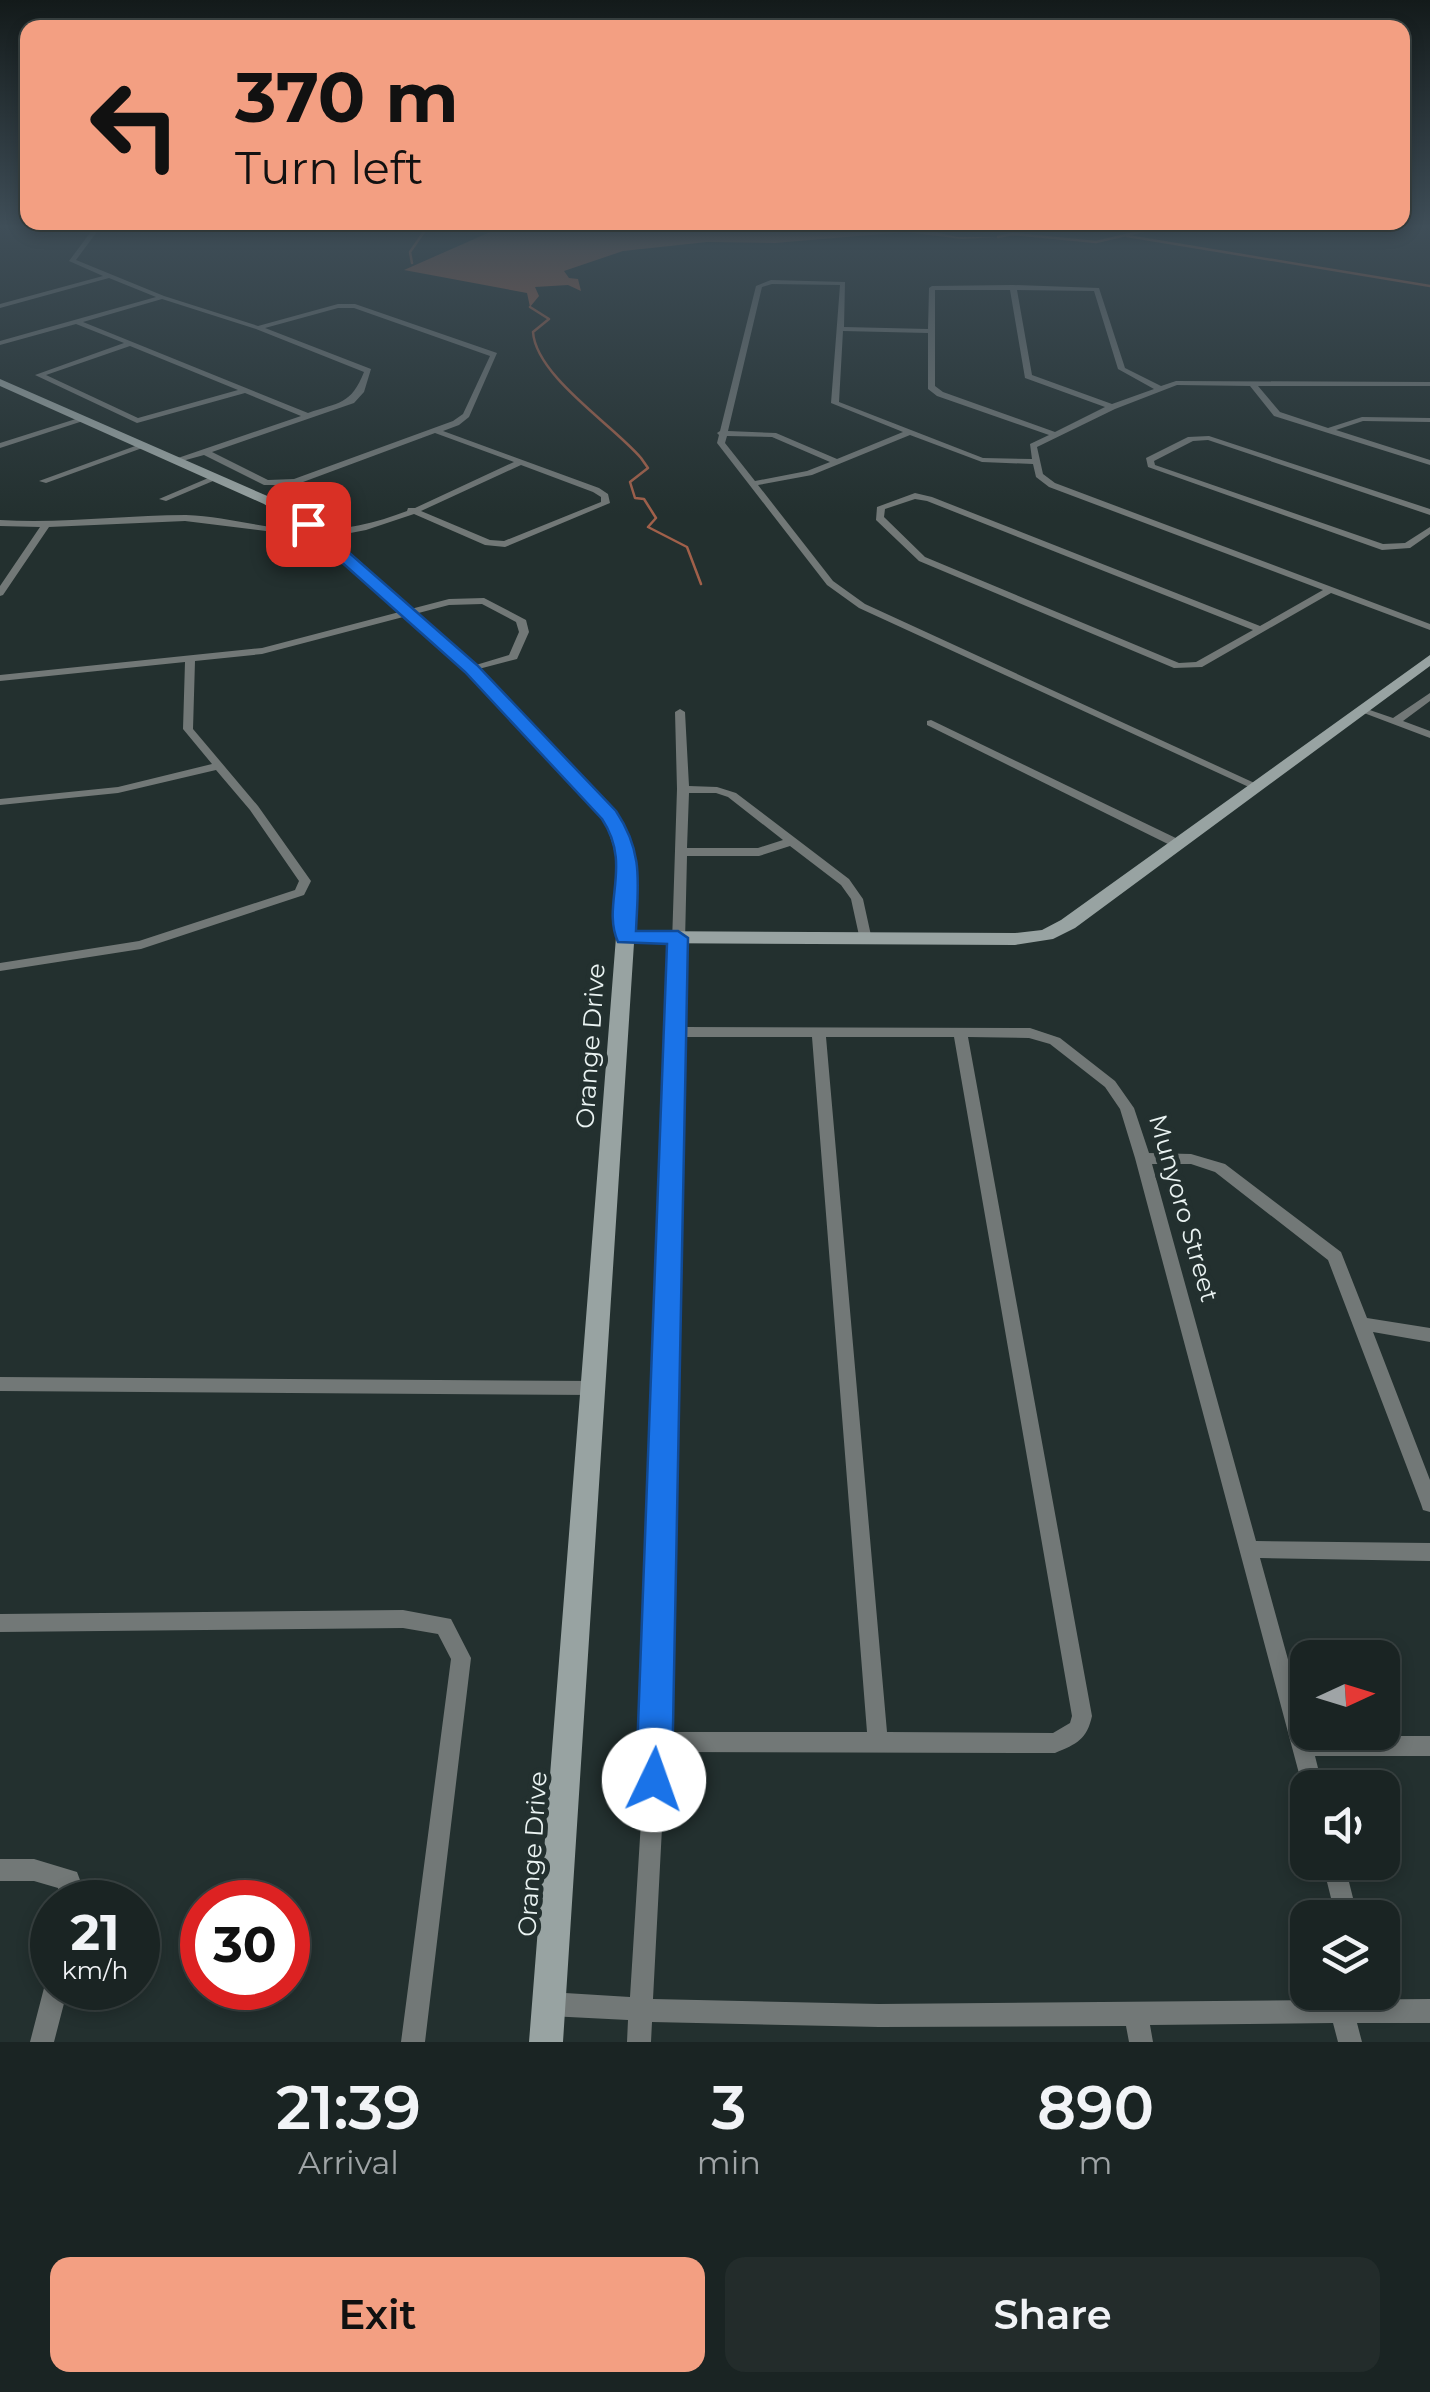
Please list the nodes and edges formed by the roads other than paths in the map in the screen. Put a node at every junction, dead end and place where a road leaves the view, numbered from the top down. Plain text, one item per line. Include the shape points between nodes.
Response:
1 (69, 324) edge
2 (84, 324) edge
3 (247, 324) edge
4 (271, 324) edge
5 (410, 324) edge
6 (750, 324) edge
7 (840, 324) edge
8 (931, 324) edge
9 (1019, 324) edge
10 (1107, 324) edge
11 (258, 328) junction
12 (840, 328) junction
13 (931, 332) junction
14 (0, 343) edge
15 (132, 343) junction
16 (0, 382) edge
17 (1252, 382) junction
18 (1430, 384) edge
19 (1159, 388) junction
20 (247, 390) junction
21 (1112, 407) junction
22 (308, 416) junction
23 (82, 420) junction
24 (1430, 420) edge
25 (434, 430) junction
26 (1326, 431) junction
27 (721, 432) junction
28 (908, 434) junction
29 (1052, 434) junction
30 (0, 446) edge
31 (141, 447) junction
32 (206, 452) junction
33 (178, 461) junction
34 (838, 462) junction
35 (1035, 462) junction
36 (1430, 463) edge
37 (517, 464) junction
38 (216, 478) junction
39 (42, 481) dead end
40 (752, 484) junction
41 (162, 499) dead end
42 (412, 510) junction
43 (1430, 512) edge
44 (0, 523) edge
45 (44, 526) junction
46 (1430, 530) edge
47 (321, 534) junction
48 (1330, 590) junction
49 (0, 594) edge
50 (408, 613) junction
51 (1430, 627) edge
52 (1259, 629) junction
53 (190, 658) junction
54 (1430, 659) edge
55 (471, 668) junction
56 (0, 678) edge
57 (1430, 696) edge
58 (1361, 710) junction
59 (680, 712) dead end
60 (1395, 722) junction
61 (931, 723) dead end
62 (1430, 736) edge
63 (219, 766) junction
64 (1255, 786) junction
65 (683, 789) junction
66 (0, 802) edge
67 (790, 842) junction
68 (1178, 844) junction
69 (680, 852) junction
70 (625, 937) junction
71 (678, 938) junction
72 (866, 940) junction
73 (0, 967) edge
74 (676, 1032) junction
75 (960, 1033) junction
76 (819, 1035) junction
77 (1143, 1158) junction
78 (1363, 1324) junction
79 (1430, 1335) edge
80 (0, 1384) edge
81 (594, 1388) junction
82 (1430, 1504) edge
83 (1249, 1549) junction
84 (1430, 1552) edge
85 (0, 1623) edge
86 (1290, 1701) edge
87 (656, 1742) junction
88 (878, 1744) junction
89 (1400, 1746) edge
90 (1430, 1746) edge
91 (0, 1870) edge
92 (69, 1880) edge
93 (548, 2004) junction
94 (1400, 2006) edge
95 (50, 2010) edge
96 (640, 2010) junction
97 (1348, 2010) edge
98 (1430, 2011) edge
99 (1342, 2012) junction
100 (1136, 2016) junction
101 (42, 2042) edge
102 (413, 2042) edge
103 (546, 2042) edge
104 (640, 2042) edge
105 (1140, 2042) edge
106 (1350, 2042) edge

1 - 14 street
2 - 15 street
3 - 11 street
4 - 11 street
5 - 25 street via 492,352 466,415
6 - 27 street
7 - 12 street
8 - 13 street
9 - 21 street via 1028,376
10 - 19 street via 1122,369
11 - 22 street via 368,372 351,400
12 - 13 street
12 - 28 street via 832,402
13 - 29 street via 931,387
15 - 20 street
15 - 20 street via 39,375 136,421
16 - 23 street, Orange Drive
17 - 18 street
17 - 19 street
17 - 26 street via 1273,412
19 - 21 street
20 - 22 street
21 - 29 street
22 - 32 street
23 - 30 street
23 - 31 street, Orange Drive
24 - 26 street via 1354,420
25 - 32 street via 281,485
25 - 37 street
26 - 36 street
27 - 34 street via 773,436
27 - 40 street via 723,447
28 - 34 street
28 - 35 street via 988,461
29 - 35 street via 1034,444
31 - 33 street, Orange Drive
31 - 39 street
32 - 33 street
33 - 38 street, Orange Drive
34 - 40 street
35 - 48 street via 1052,485
37 - 42 street
37 - 42 street via 596,490 606,503 505,544
38 - 41 street
38 - 47 street, Orange Drive
40 - 64 street via 830,583 852,600
42 - 47 street
43 - 46 street via 1209,438 1191,439 1149,460 1152,467 1382,547 1407,546
44 - 45 street
45 - 47 street via 184,518
45 - 49 street
47 - 50 street, Orange Drive
48 - 51 street
48 - 52 street
50 - 53 street via 292,645
50 - 55 street, Orange Drive
50 - 55 street via 484,601 521,620 524,632 513,657
52 - 52 street via 1198,665 1157,660 922,559 879,518 882,507 915,496 929,499
53 - 56 street
53 - 63 street via 186,723
54 - 58 street
55 - 70 street, Orange Drive via 624,838
57 - 60 street
58 - 60 street
58 - 64 street
59 - 65 street
60 - 62 street
61 - 68 street
63 - 66 street via 118,790
63 - 73 street via 305,881 300,892 126,948
64 - 68 street
65 - 67 street via 732,795
65 - 69 street
67 - 69 street via 759,852
67 - 72 street via 851,888
68 - 72 street via 1046,935
69 - 71 street
70 - 71 street
70 - 81 street, Orange Drive
71 - 72 street
71 - 74 street
74 - 76 street, Munyoro Street
74 - 87 street
75 - 76 street, Munyoro Street
75 - 77 street, Munyoro Street via 1030,1032 1055,1040 1120,1096
75 - 88 street via 1082,1716 1078,1729 1056,1742
76 - 88 street
77 - 78 street via 1192,1159 1220,1168 1312,1235 1343,1269
77 - 83 street, Munyoro Street
78 - 79 street
78 - 82 street
80 - 81 street
81 - 93 street, Orange Drive
83 - 84 street
83 - 86 street, Munyoro Street
85 - 102 street via 403,1620 444,1626 461,1658
87 - 88 street
87 - 96 street
89 - 90 street
91 - 92 street
93 - 96 street
93 - 103 street, Orange Drive
94 - 98 street
95 - 101 street
96 - 100 street
96 - 104 street
97 - 99 street
99 - 100 street
99 - 106 street
100 - 105 street

